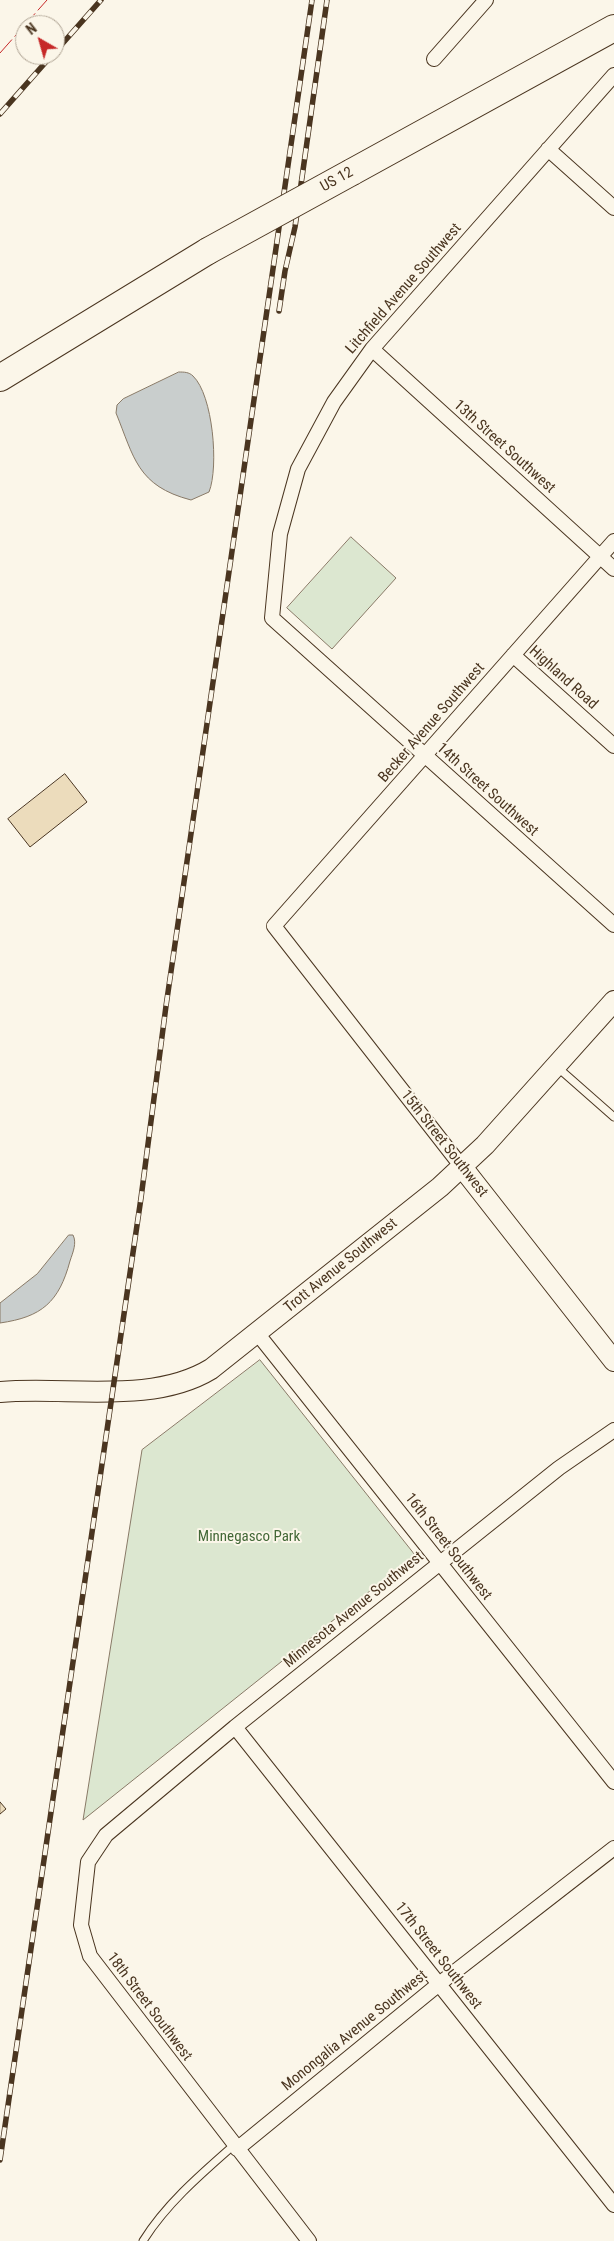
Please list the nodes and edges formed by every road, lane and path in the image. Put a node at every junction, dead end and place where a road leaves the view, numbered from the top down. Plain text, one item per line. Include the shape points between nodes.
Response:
1 (486, 0) edge
2 (614, 28) edge
3 (434, 58) dead end
4 (614, 75) edge
5 (548, 149) junction
6 (614, 208) edge
7 (63, 339) junction
8 (372, 349) junction
9 (0, 378) edge
10 (0, 387) edge
11 (614, 541) edge
12 (600, 557) junction
13 (614, 570) edge
14 (272, 618) joint
15 (513, 655) junction
16 (614, 746) edge
17 (425, 756) junction
18 (274, 926) joint
19 (614, 926) edge
20 (614, 1001) edge
21 (556, 1066) junction
22 (614, 1117) edge
23 (462, 1167) junction
24 (258, 1333) junction
25 (614, 1361) edge
26 (0, 1392) edge
27 (614, 1430) edge
28 (440, 1562) junction
29 (235, 1727) junction
30 (614, 1782) edge
31 (614, 1848) edge
32 (439, 1984) junction
33 (236, 2147) junction
34 (614, 2205) edge
35 (143, 2241) edge
36 (309, 2241) edge

1 - 3 street
2 - 7 highway, US 12 / US 12, bridge via 208,251
4 - 5 street, Litchfield Avenue Southwest
5 - 6 street
5 - 8 street, Litchfield Avenue Southwest
7 - 9 highway, US 12 / US 12
7 - 10 highway, US 12 / US 12
8 - 12 street, 13th Street Southwest
8 - 14 street, Litchfield Avenue Southwest via 334,402 298,469 280,534
11 - 12 street, Becker Avenue Southwest
12 - 13 street, 13th Street Southwest
12 - 15 street, Becker Avenue Southwest
14 - 17 street, 14th Street Southwest
15 - 16 street, Highland Road
15 - 17 street, Becker Avenue Southwest
17 - 18 street, Becker Avenue Southwest
17 - 19 street, 14th Street Southwest
18 - 23 street, 15th Street Southwest
20 - 21 street, Trott Avenue Southwest
21 - 22 lane
21 - 23 street, Trott Avenue Southwest
23 - 24 street, Trott Avenue Southwest
23 - 25 street, 15th Street Southwest
24 - 26 street, Trott Avenue Southwest via 198,1376 165,1388
24 - 28 street, 16th Street Southwest
27 - 28 street, Minnesota Avenue Southwest via 559,1468
28 - 29 street, Minnesota Avenue Southwest
28 - 30 street, 16th Street Southwest
29 - 32 street, 17th Street Southwest
29 - 33 street, 18th Street Southwest via 106,1835 88,1862 81,1924 90,1956
31 - 32 street, Monongalia Avenue Southwest
32 - 33 street, Monongalia Avenue Southwest
32 - 34 street, 17th Street Southwest
33 - 35 lane via 202,2173 161,2216
33 - 36 street, 18th Street Southwest

